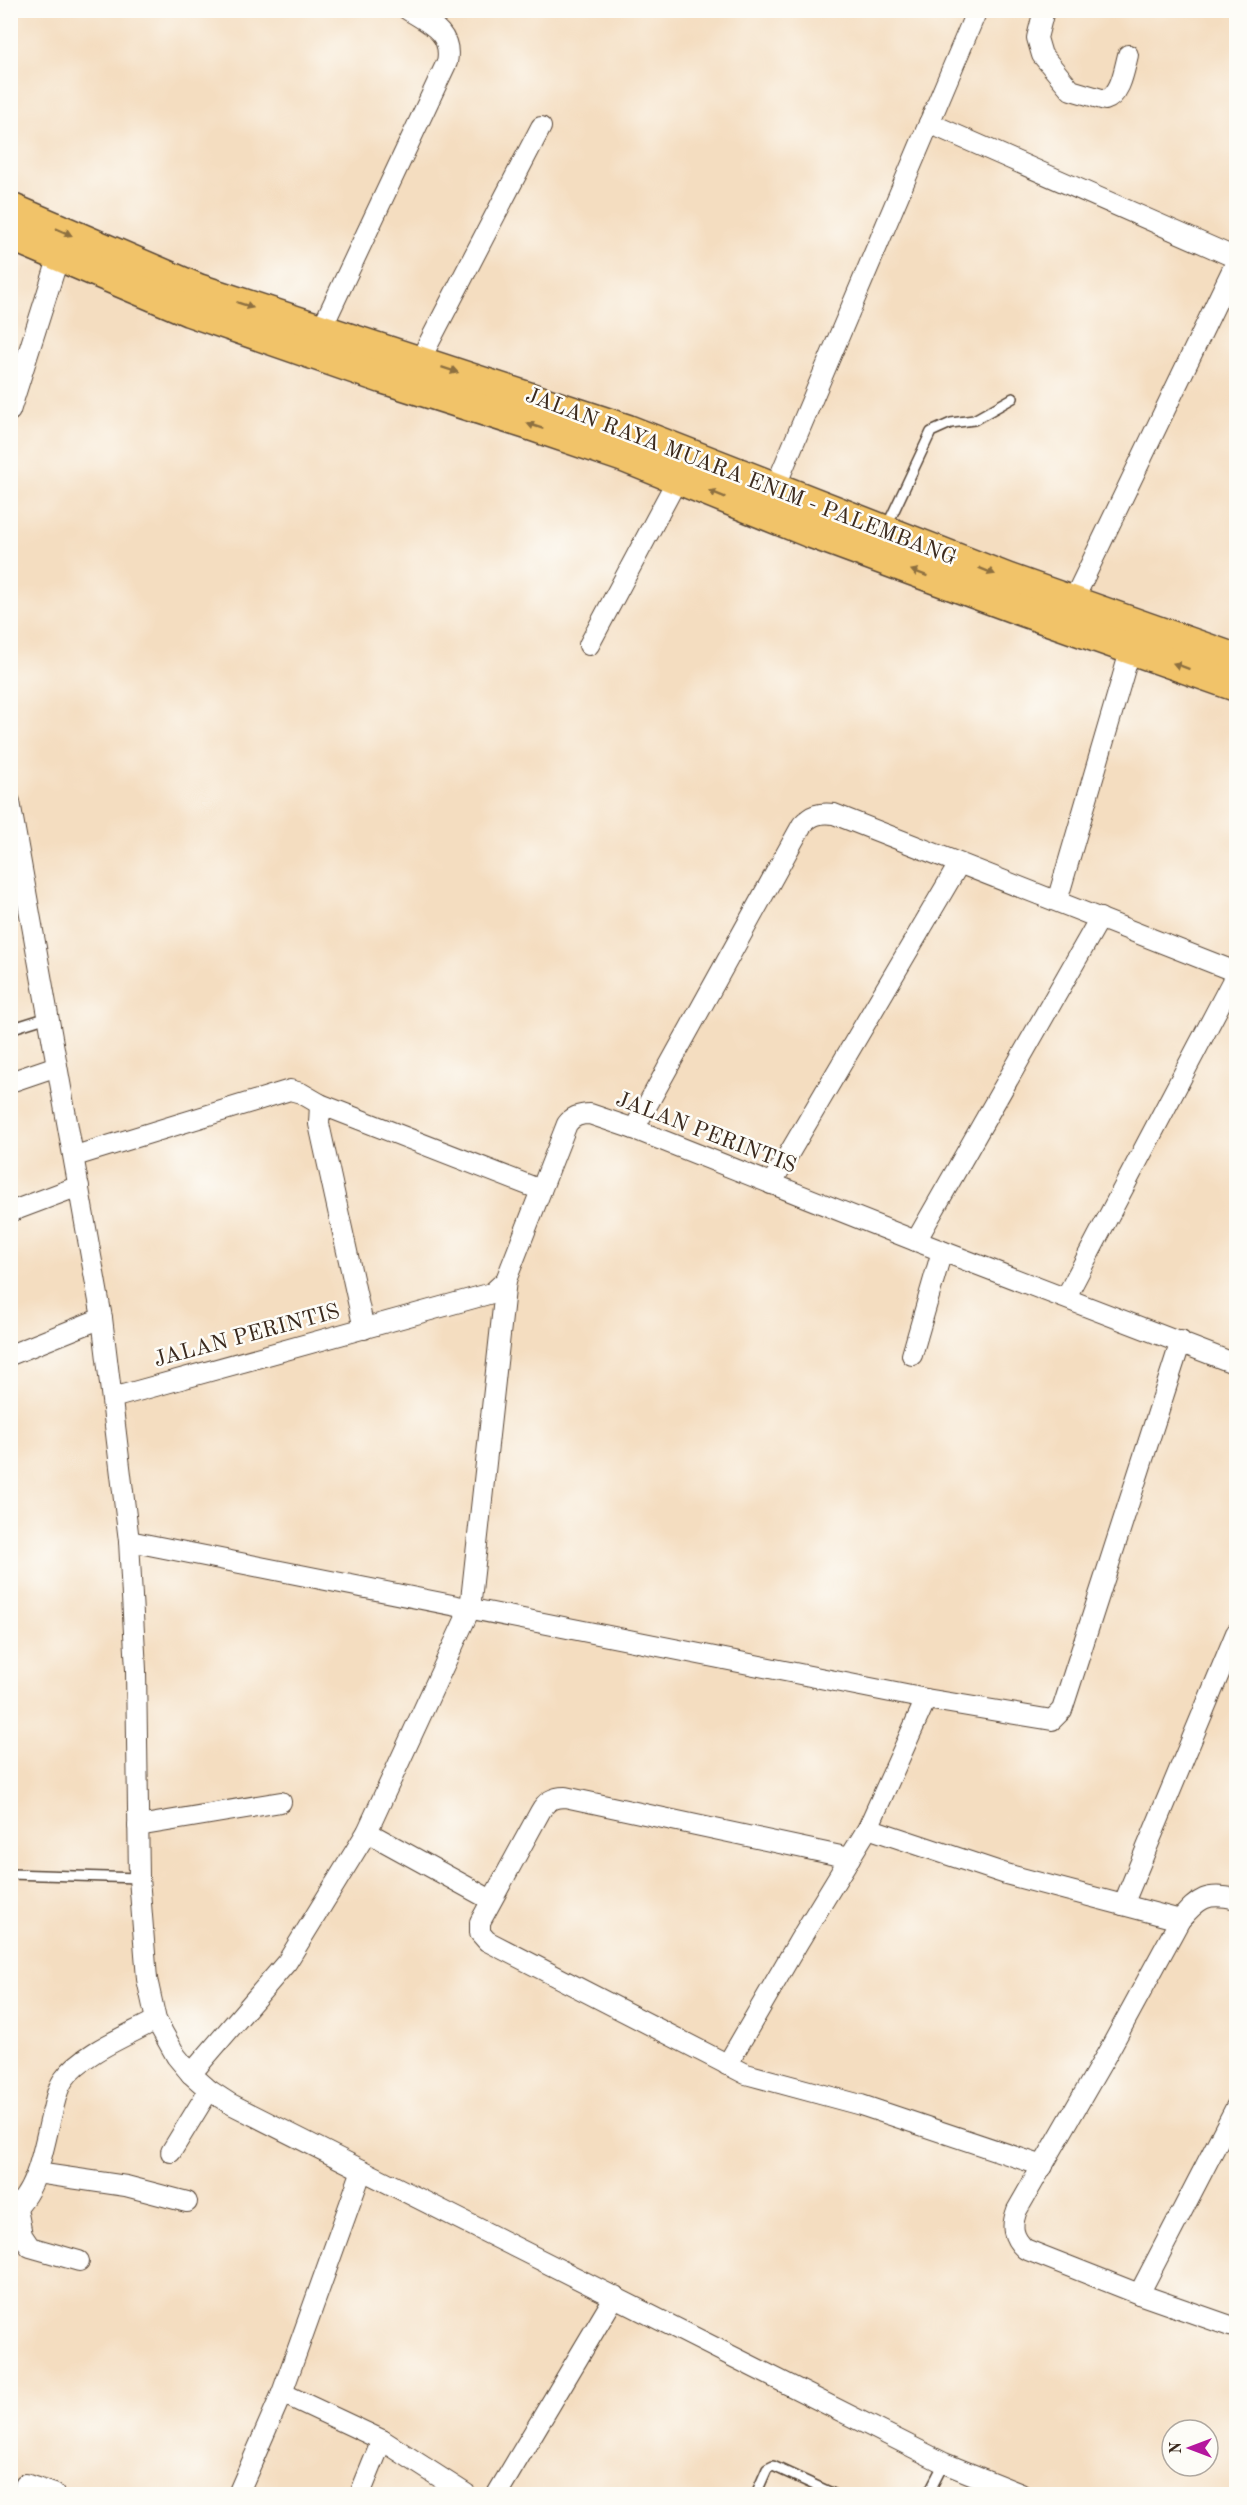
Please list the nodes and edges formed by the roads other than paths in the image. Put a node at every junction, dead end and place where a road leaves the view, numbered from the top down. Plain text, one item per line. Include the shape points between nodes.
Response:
1 (408, 10) edge
2 (977, 10) edge
3 (1044, 10) edge
4 (1128, 55) dead end
5 (929, 123) junction
6 (541, 127) dead end
7 (10, 208) edge
8 (10, 235) edge
9 (59, 256) junction
10 (1236, 260) edge
11 (321, 330) junction
12 (420, 360) junction
13 (1013, 398) dead end
14 (10, 411) edge
15 (678, 478) junction
16 (770, 500) junction
17 (885, 531) junction
18 (1072, 603) junction
19 (589, 645) dead end
20 (1131, 648) junction
21 (1236, 659) edge
22 (1236, 686) edge
23 (10, 802) edge
24 (959, 864) junction
25 (1057, 901) junction
26 (19, 907) edge
27 (1100, 918) junction
28 (1236, 973) edge
29 (48, 1017) junction
30 (10, 1029) edge
31 (57, 1066) junction
32 (10, 1082) edge
33 (320, 1104) junction
34 (634, 1129) junction
35 (75, 1156) junction
36 (771, 1184) junction
37 (79, 1186) junction
38 (541, 1190) junction
39 (10, 1212) edge
40 (916, 1241) junction
41 (942, 1251) junction
42 (506, 1280) junction
43 (1066, 1297) junction
44 (102, 1318) junction
45 (364, 1329) junction
46 (1181, 1341) junction
47 (10, 1355) edge
48 (912, 1355) dead end
49 (1236, 1364) edge
50 (112, 1398) junction
51 (129, 1540) junction
52 (470, 1610) junction
53 (1236, 1633) edge
54 (926, 1699) junction
55 (281, 1802) dead end
56 (138, 1826) junction
57 (868, 1828) junction
58 (368, 1832) junction
59 (850, 1858) junction
60 (10, 1874) edge
61 (139, 1878) junction
62 (1236, 1899) edge
63 (490, 1900) junction
64 (1123, 1905) junction
65 (1180, 1920) junction
66 (156, 2020) junction
67 (727, 2065) junction
68 (190, 2074) junction
69 (209, 2090) junction
70 (1236, 2107) edge
71 (171, 2152) dead end
72 (1043, 2166) junction
73 (362, 2170) junction
74 (37, 2173) junction
75 (188, 2202) dead end
76 (14, 2210) edge
77 (79, 2261) dead end
78 (1139, 2294) junction
79 (615, 2296) junction
80 (1236, 2328) edge
81 (282, 2393) junction
82 (382, 2440) junction
83 (944, 2463) junction
84 (25, 2484) dead end
85 (54, 2494) edge
86 (238, 2494) edge
87 (360, 2494) edge
88 (466, 2494) edge
89 (497, 2494) edge
90 (756, 2494) edge
91 (834, 2494) edge
92 (928, 2494) edge
93 (1021, 2494) edge

1 - 11 street via 444,36 449,48 447,62
2 - 5 street
3 - 4 street via 1038,49 1071,90 1109,99 1118,88
5 - 10 street
5 - 16 street
6 - 12 street
7 -> 11 main road, JALAN RAYA MUARA ENIM - PALEMBANG via 198,289
8 - 9 main road, JALAN RAYA MUARA ENIM - PALEMBANG
9 - 14 street
15 -> 9 main road, JALAN RAYA MUARA ENIM - PALEMBANG via 538,427 189,311
10 - 18 street
11 - 12 main road, JALAN RAYA MUARA ENIM - PALEMBANG
12 -> 16 main road, JALAN RAYA MUARA ENIM - PALEMBANG via 628,430
13 - 17 lane via 974,420 951,423 930,432
16 -> 15 main road, JALAN RAYA MUARA ENIM - PALEMBANG
15 - 19 street
16 - 17 main road, JALAN RAYA MUARA ENIM - PALEMBANG
20 -> 16 main road, JALAN RAYA MUARA ENIM - PALEMBANG via 1020,610
17 -> 18 main road, JALAN RAYA MUARA ENIM - PALEMBANG
18 - 21 main road, JALAN RAYA MUARA ENIM - PALEMBANG
22 -> 20 main road, JALAN RAYA MUARA ENIM - PALEMBANG
20 - 25 street
23 - 26 street
24 - 25 street
24 - 34 street via 834,814 821,813 805,821
24 - 36 street
25 - 27 street
26 - 29 street
27 - 28 street
27 - 40 street
28 - 43 street
29 - 30 lane
29 - 31 street
31 - 32 street
31 - 35 street
33 - 35 street via 301,1093 284,1090
33 - 38 street
33 - 45 street via 319,1124
34 - 36 street, JALAN PERINTIS
34 - 38 street, JALAN PERINTIS via 590,1114 572,1118
35 - 37 street
36 - 40 street, JALAN PERINTIS
37 - 39 street
37 - 44 street
38 - 42 street, JALAN PERINTIS
40 - 41 street, JALAN PERINTIS
41 - 43 street, JALAN PERINTIS
41 - 48 street
42 - 45 street, JALAN PERINTIS via 481,1298
42 - 52 street
43 - 46 street, JALAN PERINTIS
44 - 47 street
44 - 50 street
45 - 50 street, JALAN PERINTIS
46 - 49 street, JALAN PERINTIS
46 - 54 street via 1062,1710 1052,1720
50 - 51 street
51 - 52 street
51 - 56 street
52 - 54 street
52 - 58 street
53 - 64 street
54 - 57 street
55 - 56 street
56 - 61 street
57 - 59 street
57 - 64 street via 1006,1874
58 - 63 street
58 - 68 street via 287,1962
59 - 63 street via 560,1797 543,1806
59 - 67 street
60 - 61 lane
61 - 66 street via 147,1978
62 - 65 street via 1208,1896 1192,1905
63 - 67 street via 479,1925 487,1941
64 - 65 street
65 - 72 street
66 - 68 street
66 - 74 street via 87,2058 63,2080
67 - 72 street
68 - 69 street
69 - 71 street
69 - 73 street
70 - 78 street
72 - 78 street via 1014,2217 1017,2242 1025,2249
73 - 79 street
73 - 81 street
74 - 75 street via 126,2186
74 - 76 street
76 - 77 street via 30,2247
78 - 80 street
79 - 83 street
79 - 89 street
81 - 82 street
81 - 86 street
82 - 87 street
82 - 88 street
83 - 92 lane
83 - 93 street
84 - 85 street
90 - 91 lane via 767,2469 777,2466

